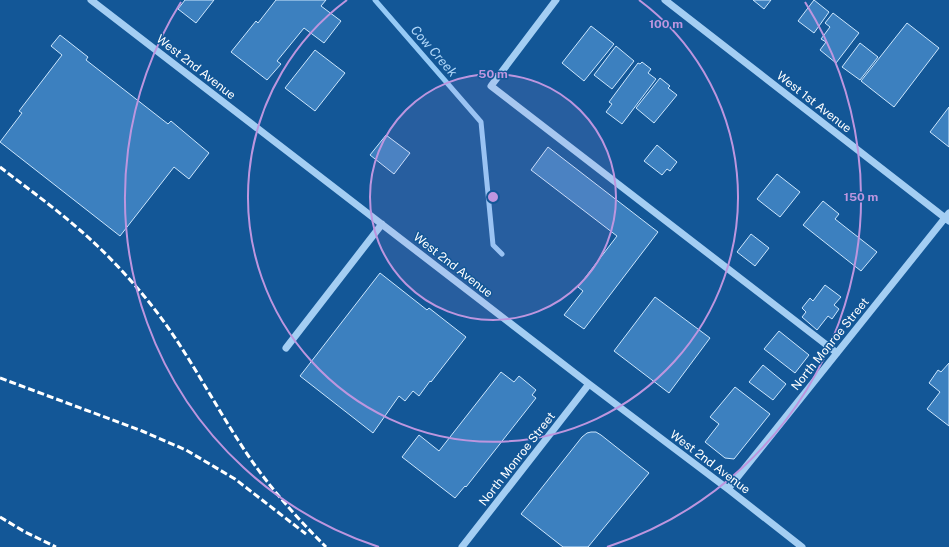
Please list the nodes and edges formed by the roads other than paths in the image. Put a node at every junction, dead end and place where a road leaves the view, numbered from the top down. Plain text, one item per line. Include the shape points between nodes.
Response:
1 (90, 0) edge
2 (556, 0) edge
3 (665, 0) edge
4 (948, 217) edge
5 (382, 224) junction
6 (286, 348) dead end
7 (837, 354) junction
8 (589, 384) junction
9 (728, 489) junction
10 (462, 547) edge
11 (802, 547) edge

1 - 5 street, West 2nd Avenue
2 - 7 street via 490,86
3 - 4 street, West 1st Avenue
4 - 7 street, North Monroe Street
5 - 6 street
5 - 8 street, West 2nd Avenue
7 - 9 street, North Monroe Street
8 - 9 street, West 2nd Avenue
8 - 10 street, North Monroe Street
9 - 11 street, West 2nd Avenue

